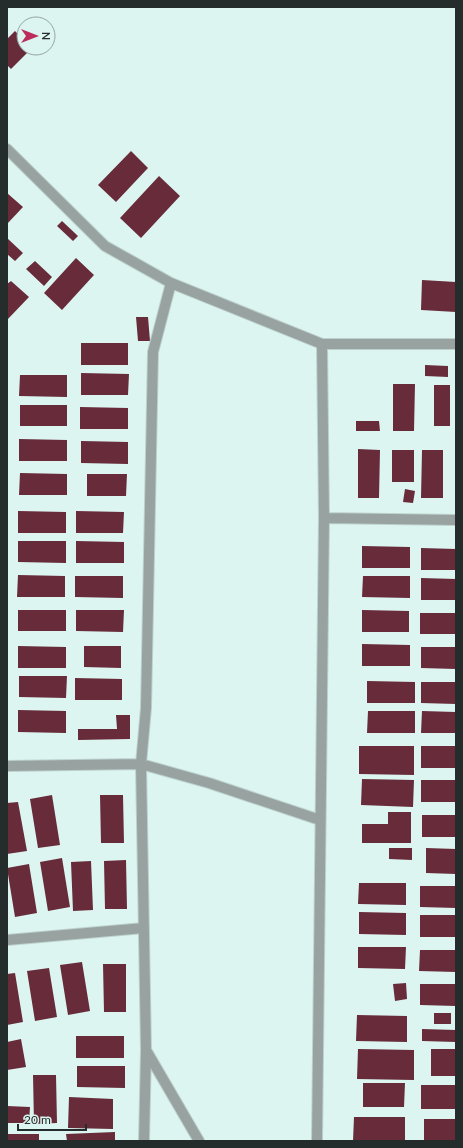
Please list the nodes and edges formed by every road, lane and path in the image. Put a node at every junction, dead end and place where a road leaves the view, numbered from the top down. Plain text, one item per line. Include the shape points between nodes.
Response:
1 (7, 149) edge
2 (171, 283) junction
3 (322, 344) junction
4 (456, 344) edge
5 (324, 518) junction
6 (456, 520) edge
7 (141, 764) junction
8 (7, 766) edge
9 (320, 820) junction
10 (144, 928) junction
11 (7, 940) edge
12 (146, 1050) junction
13 (144, 1141) edge
14 (199, 1141) edge
15 (317, 1141) edge

1 - 2 street via 105,246
2 - 3 street
2 - 7 street via 153,352 146,708
3 - 4 street
3 - 5 street
5 - 6 street
5 - 9 street
7 - 8 street
7 - 9 street via 209,783
7 - 10 street
9 - 15 street
10 - 11 street
10 - 12 street
12 - 13 street
12 - 14 street

